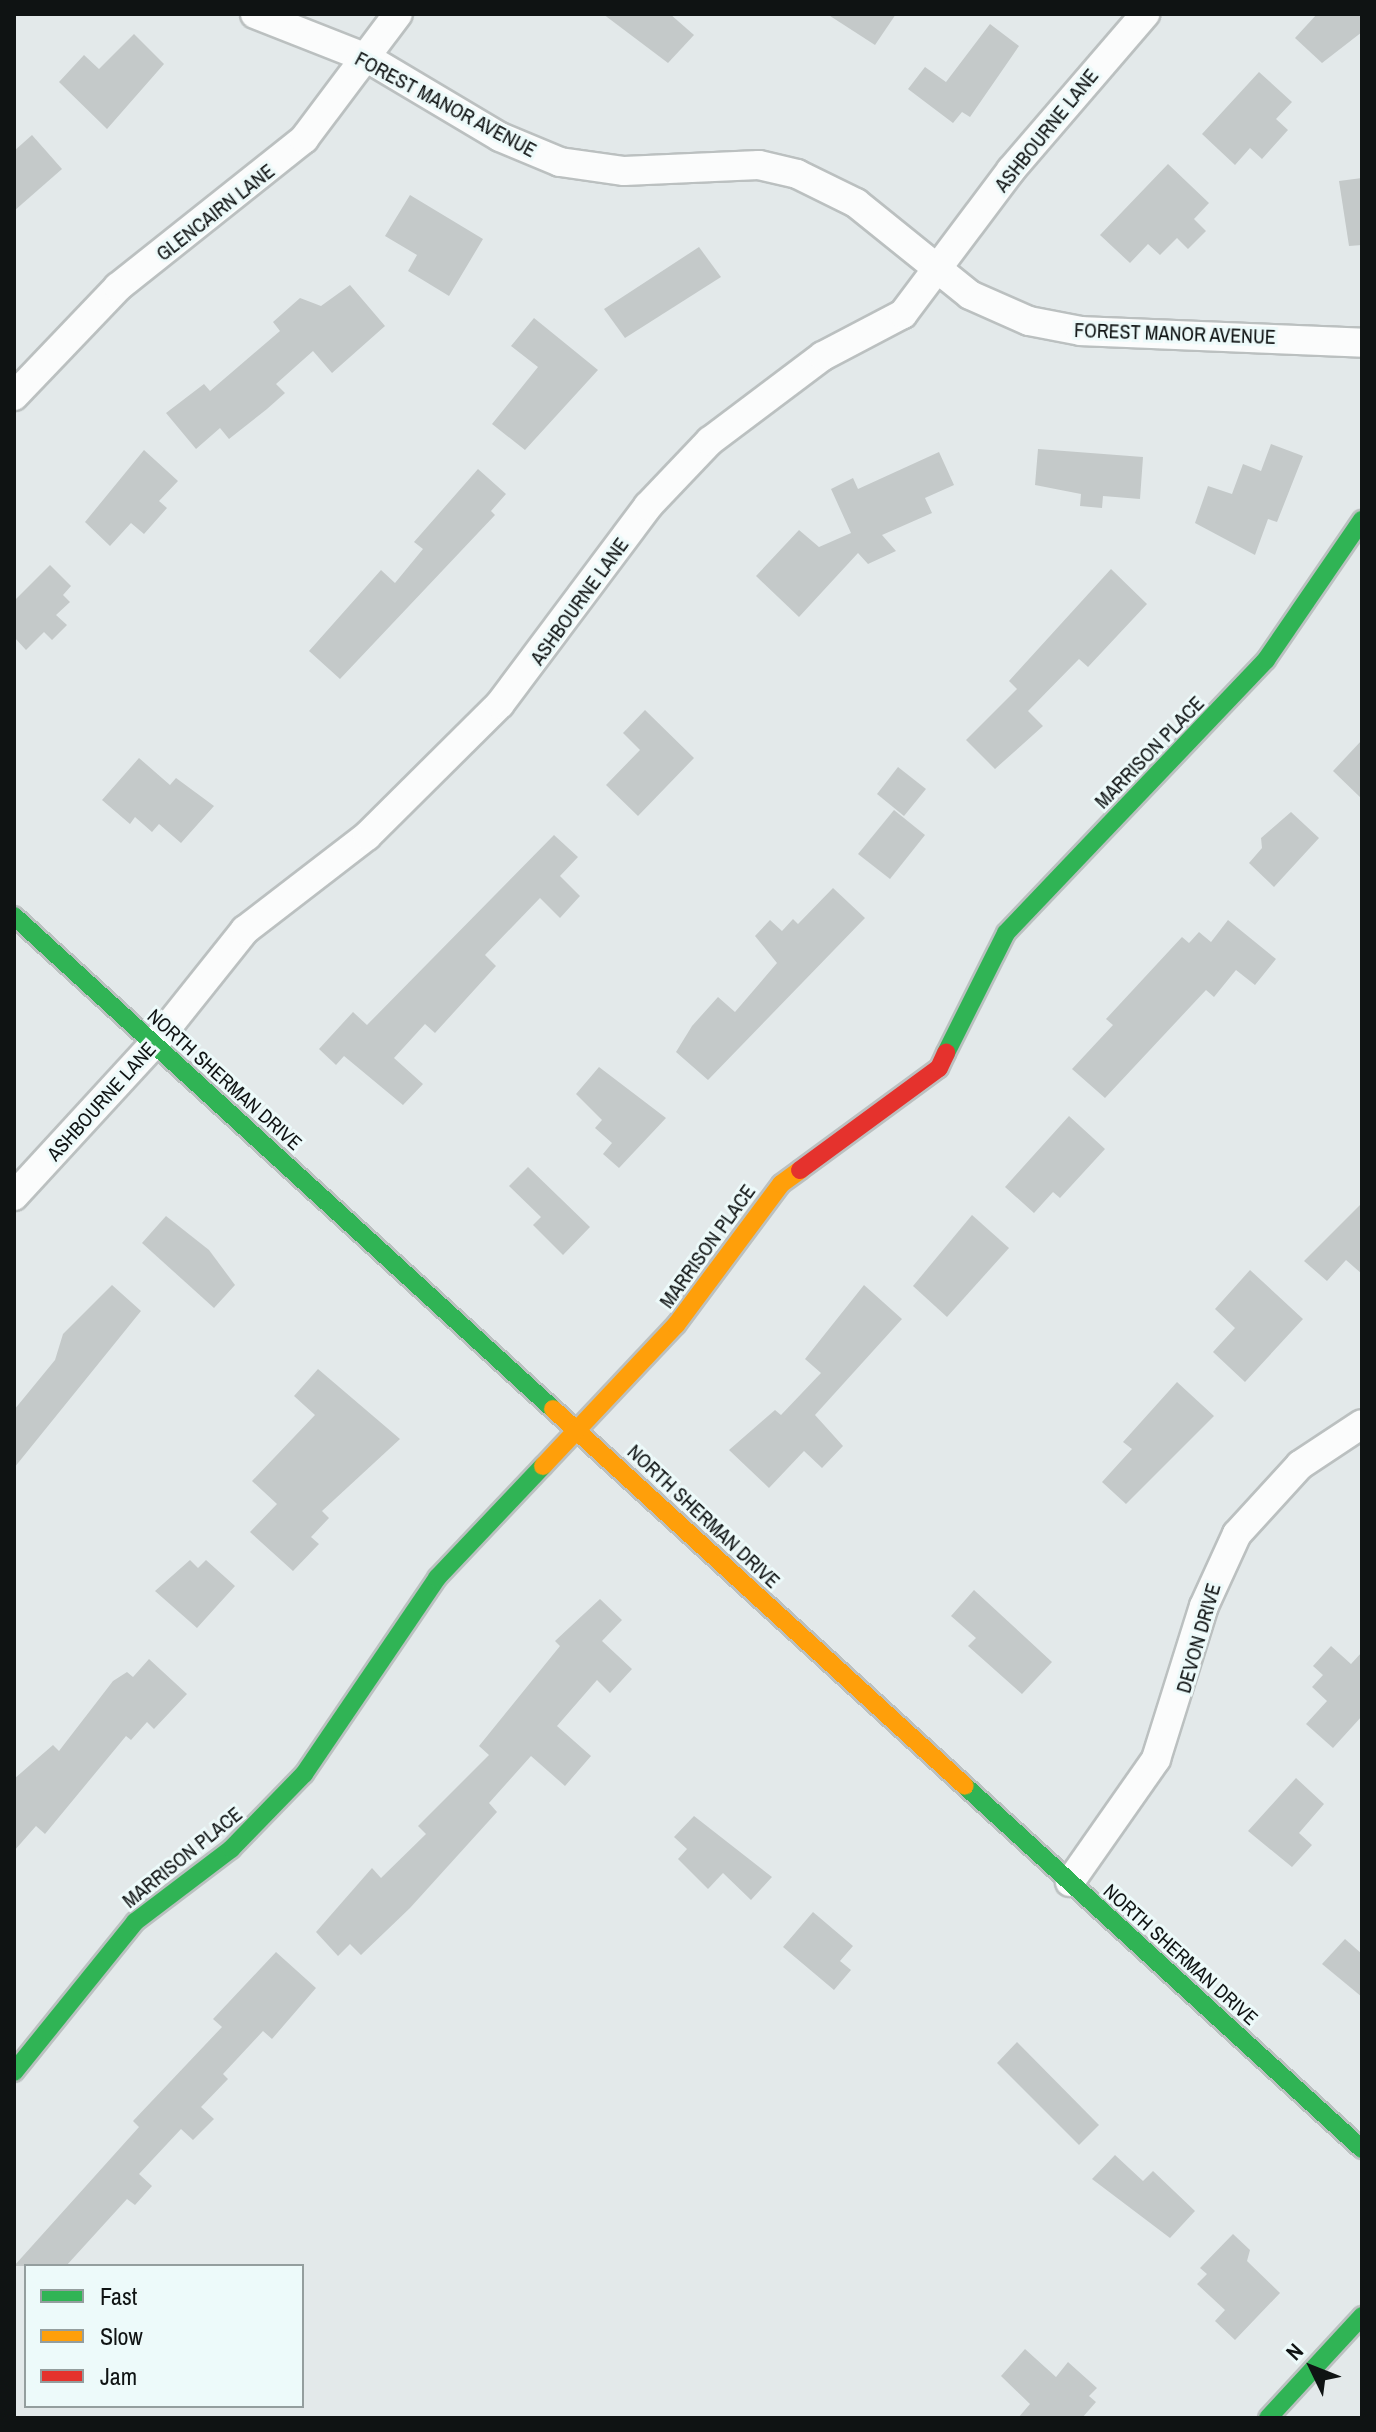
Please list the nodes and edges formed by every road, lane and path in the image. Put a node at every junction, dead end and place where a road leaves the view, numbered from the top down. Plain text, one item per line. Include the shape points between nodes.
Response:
1 (255, 14) edge
2 (398, 14) edge
3 (1145, 14) edge
4 (369, 59) junction
5 (936, 270) junction
6 (1362, 343) edge
7 (14, 396) edge
8 (1362, 520) edge
9 (14, 916) edge
10 (154, 1044) junction
11 (14, 1196) edge
12 (1362, 1424) edge
13 (577, 1430) junction
14 (1070, 1882) junction
15 (14, 2072) edge
16 (1362, 2149) edge
17 (1362, 2316) edge
18 (1268, 2418) edge

1 - 4 street, FOREST MANOR AVENUE
2 - 4 street, GLENCAIRN LANE
3 - 5 street, ASHBOURNE LANE
4 - 5 street, FOREST MANOR AVENUE via 500,137 560,162 624,171 759,165 797,174 856,203
4 - 7 street, GLENCAIRN LANE via 304,139 118,287
5 - 6 street, FOREST MANOR AVENUE via 993,308 1055,328
5 - 10 street, ASHBOURNE LANE via 903,314 823,356 710,441 648,506 491,714 367,836 245,930
8 - 13 street, MARRISON PLACE via 1266,660 1006,933 939,1068 781,1184 676,1325
9 - 10 street, NORTH SHERMAN DRIVE
10 - 11 street, ASHBOURNE LANE
10 - 13 street, NORTH SHERMAN DRIVE
12 - 14 street, DEVON DRIVE via 1300,1465 1237,1534 1204,1606 1156,1759
13 - 14 street, NORTH SHERMAN DRIVE
13 - 15 street, MARRISON PLACE via 437,1578 304,1774 231,1849 135,1922
14 - 16 street, NORTH SHERMAN DRIVE
17 - 18 street

